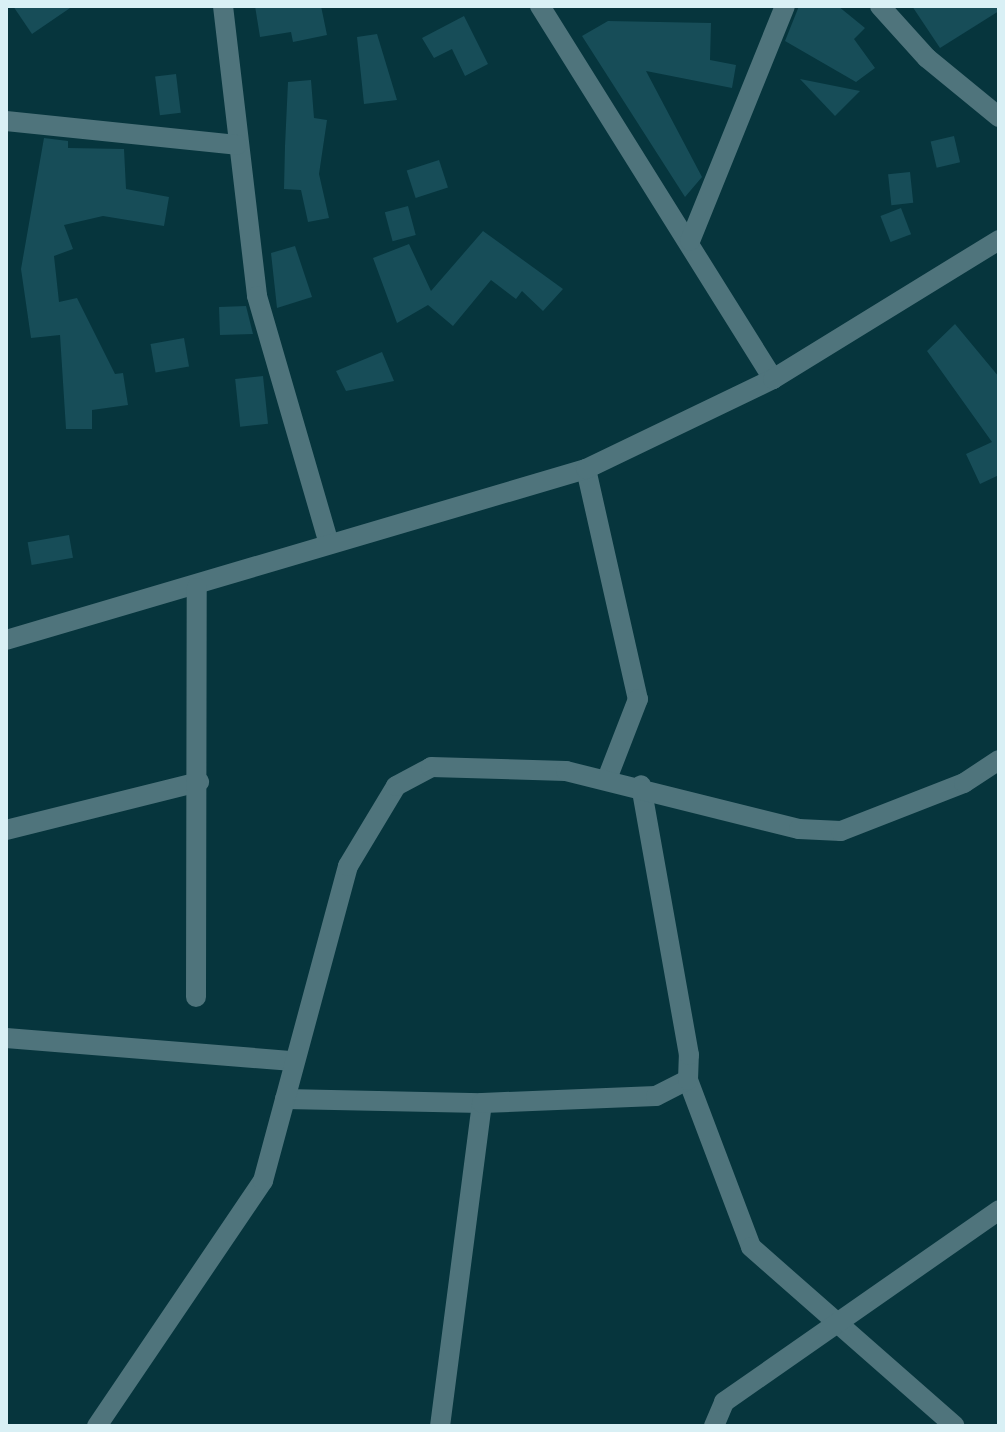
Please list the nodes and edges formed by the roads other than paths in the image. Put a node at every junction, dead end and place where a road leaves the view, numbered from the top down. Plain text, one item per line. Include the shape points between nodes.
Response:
1 (223, 6) edge
2 (540, 6) edge
3 (785, 6) edge
4 (880, 6) edge
5 (999, 117) edge
6 (6, 121) edge
7 (237, 145) junction
8 (999, 240) edge
9 (690, 241) junction
10 (773, 379) junction
11 (586, 469) junction
12 (328, 541) junction
13 (197, 588) junction
14 (6, 640) edge
15 (999, 760) edge
16 (607, 779) junction
17 (199, 782) junction
18 (641, 785) junction
19 (6, 830) edge
20 (196, 997) dead end
21 (6, 1038) edge
22 (293, 1061) junction
23 (688, 1080) junction
24 (285, 1099) junction
25 (482, 1103) junction
26 (999, 1210) edge
27 (839, 1327) junction
28 (97, 1426) edge
29 (440, 1426) edge
30 (714, 1426) edge
31 (955, 1426) edge

1 - 7 street
2 - 9 street
3 - 9 street
4 - 5 street via 927,58
6 - 7 street
7 - 12 street via 257,296
8 - 10 street
9 - 10 street
10 - 11 street
11 - 12 street
11 - 16 street via 638,699
12 - 13 street
13 - 14 street
13 - 17 street
15 - 18 street via 964,783 841,831 799,829
16 - 18 street
16 - 22 street via 431,767 396,786 348,866
17 - 19 street
17 - 20 street
18 - 23 street via 689,1055
21 - 22 street
22 - 24 street
23 - 25 street via 656,1096
23 - 27 street via 751,1247
24 - 25 street
24 - 28 street via 263,1181 242,1221 165,1317
25 - 29 street
26 - 27 street
27 - 30 street via 724,1402
27 - 31 street

